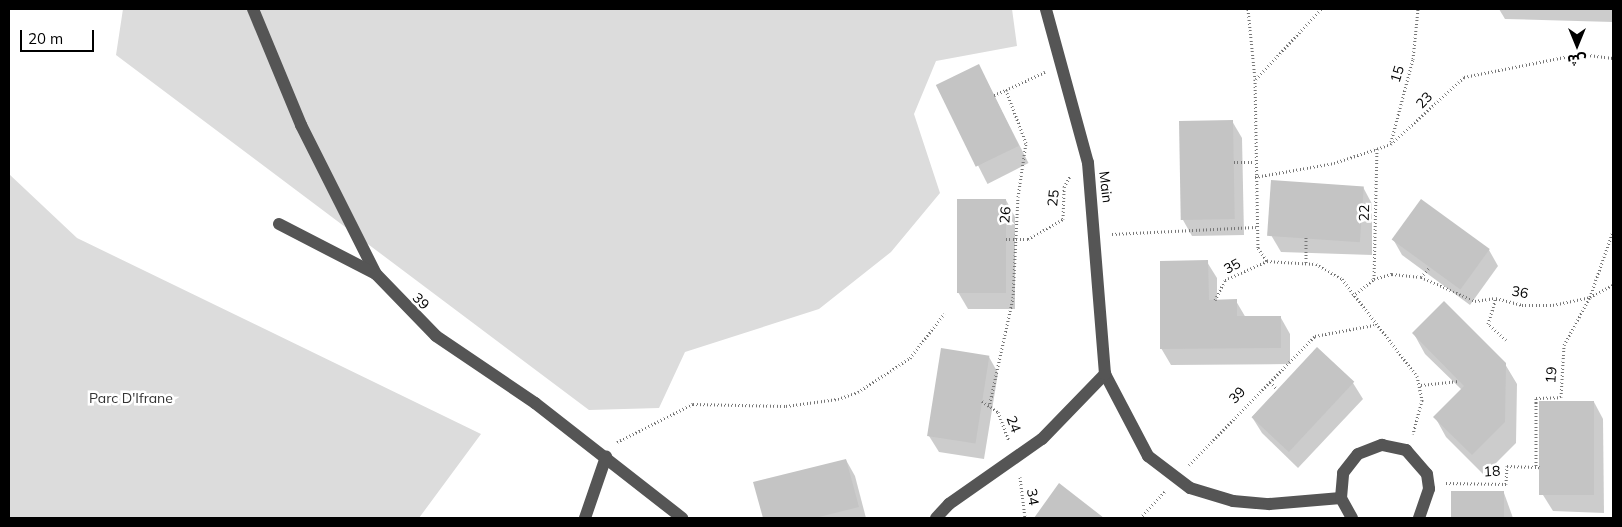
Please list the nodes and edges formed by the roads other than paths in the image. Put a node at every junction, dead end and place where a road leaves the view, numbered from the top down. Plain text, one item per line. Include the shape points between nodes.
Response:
1 (253, 9) edge
2 (1046, 9) edge
3 (279, 224) dead end
4 (376, 274) junction
5 (1105, 374) junction
6 (606, 457) junction
7 (1341, 498) junction
8 (585, 518) edge
9 (682, 518) edge
10 (936, 518) edge
11 (1352, 518) edge
12 (1418, 518) edge

1 - 4 lane, 39 via 301,125
2 - 5 lane, Main via 1089,173
3 - 4 lane
4 - 6 lane, 39 via 436,336 535,403 589,449
5 - 7 lane, Main via 1148,456 1175,480 1212,497 1233,501 1270,504
5 - 10 lane via 1027,452 949,504
6 - 8 lane
6 - 9 lane, 39
7 - 11 lane
7 - 12 lane via 1343,473 1358,454 1382,445 1406,450 1418,460 1428,482 1426,505

